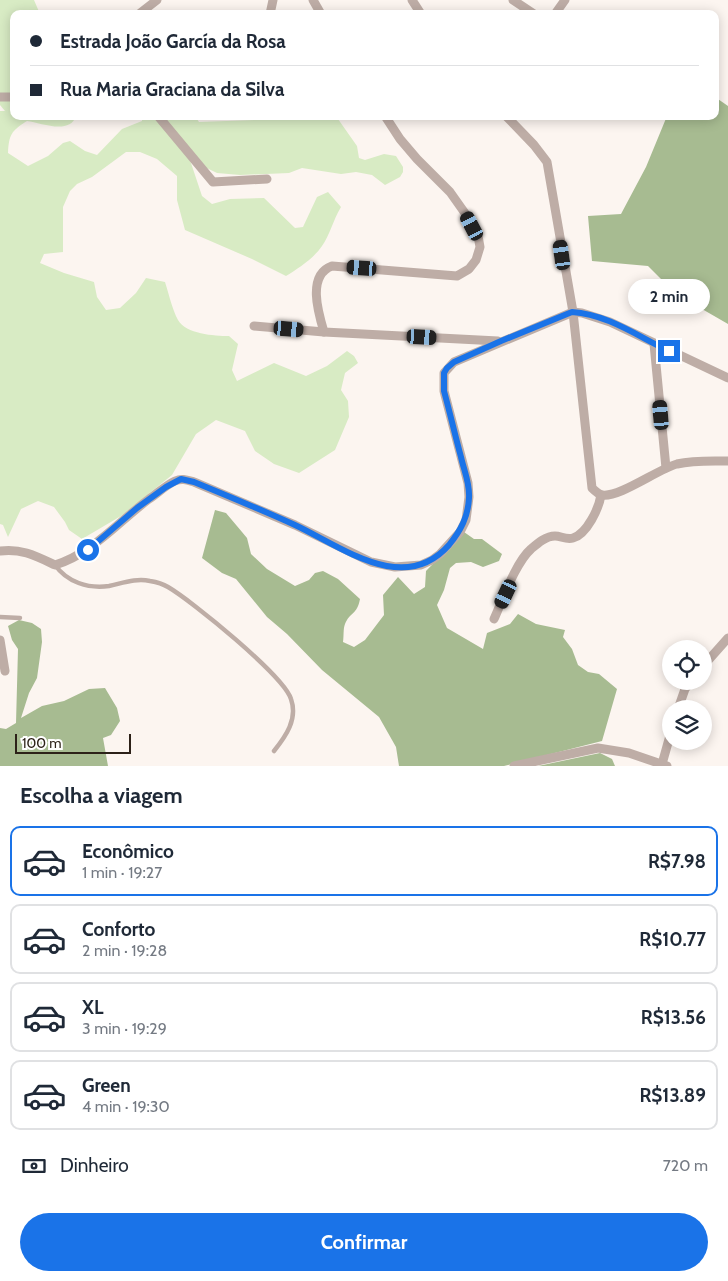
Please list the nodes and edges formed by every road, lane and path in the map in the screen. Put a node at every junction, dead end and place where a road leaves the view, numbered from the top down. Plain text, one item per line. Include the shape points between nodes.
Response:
1 (157, 0) edge
2 (513, 0) edge
3 (144, 10) edge
4 (528, 10) edge
5 (161, 120) edge
6 (388, 120) edge
7 (510, 120) edge
8 (267, 179) dead end
9 (572, 312) junction
10 (254, 326) dead end
11 (324, 332) junction
12 (501, 341) junction
13 (654, 344) junction
14 (728, 378) edge
15 (728, 461) edge
16 (666, 468) junction
17 (602, 495) junction
18 (0, 551) edge
19 (55, 565) junction
20 (0, 617) edge
21 (20, 618) dead end
22 (494, 619) dead end
23 (728, 638) edge
24 (0, 640) edge
25 (712, 656) edge
26 (4, 671) dead end
27 (668, 750) edge
28 (274, 751) dead end
29 (665, 765) edge
30 (514, 766) edge

1 - 3 street
2 - 4 street
5 - 8 street via 213,182
6 - 11 street via 417,159 450,192 478,236 480,248 469,269 457,276 326,268 317,280 317,299
7 - 9 street via 547,162
9 - 12 street
9 - 13 street via 610,322
9 - 17 street via 590,481 592,488
10 - 11 street
11 - 12 street
12 - 19 street via 454,362 444,373 444,391 469,496 466,520 460,532 432,560 421,565 395,567 371,562 296,525 181,479 137,508 88,550
13 - 14 street
13 - 16 street
15 - 16 street via 698,461
16 - 17 street via 626,489
17 - 22 street via 598,510 580,535 566,539 548,537 521,560
18 - 19 street via 28,552
19 - 28 lane via 72,581 90,586 150,580 167,586 218,623 281,682 291,697 291,725
20 - 21 lane
23 - 25 street
24 - 26 street
27 - 29 street
29 - 30 street via 629,753 598,748

